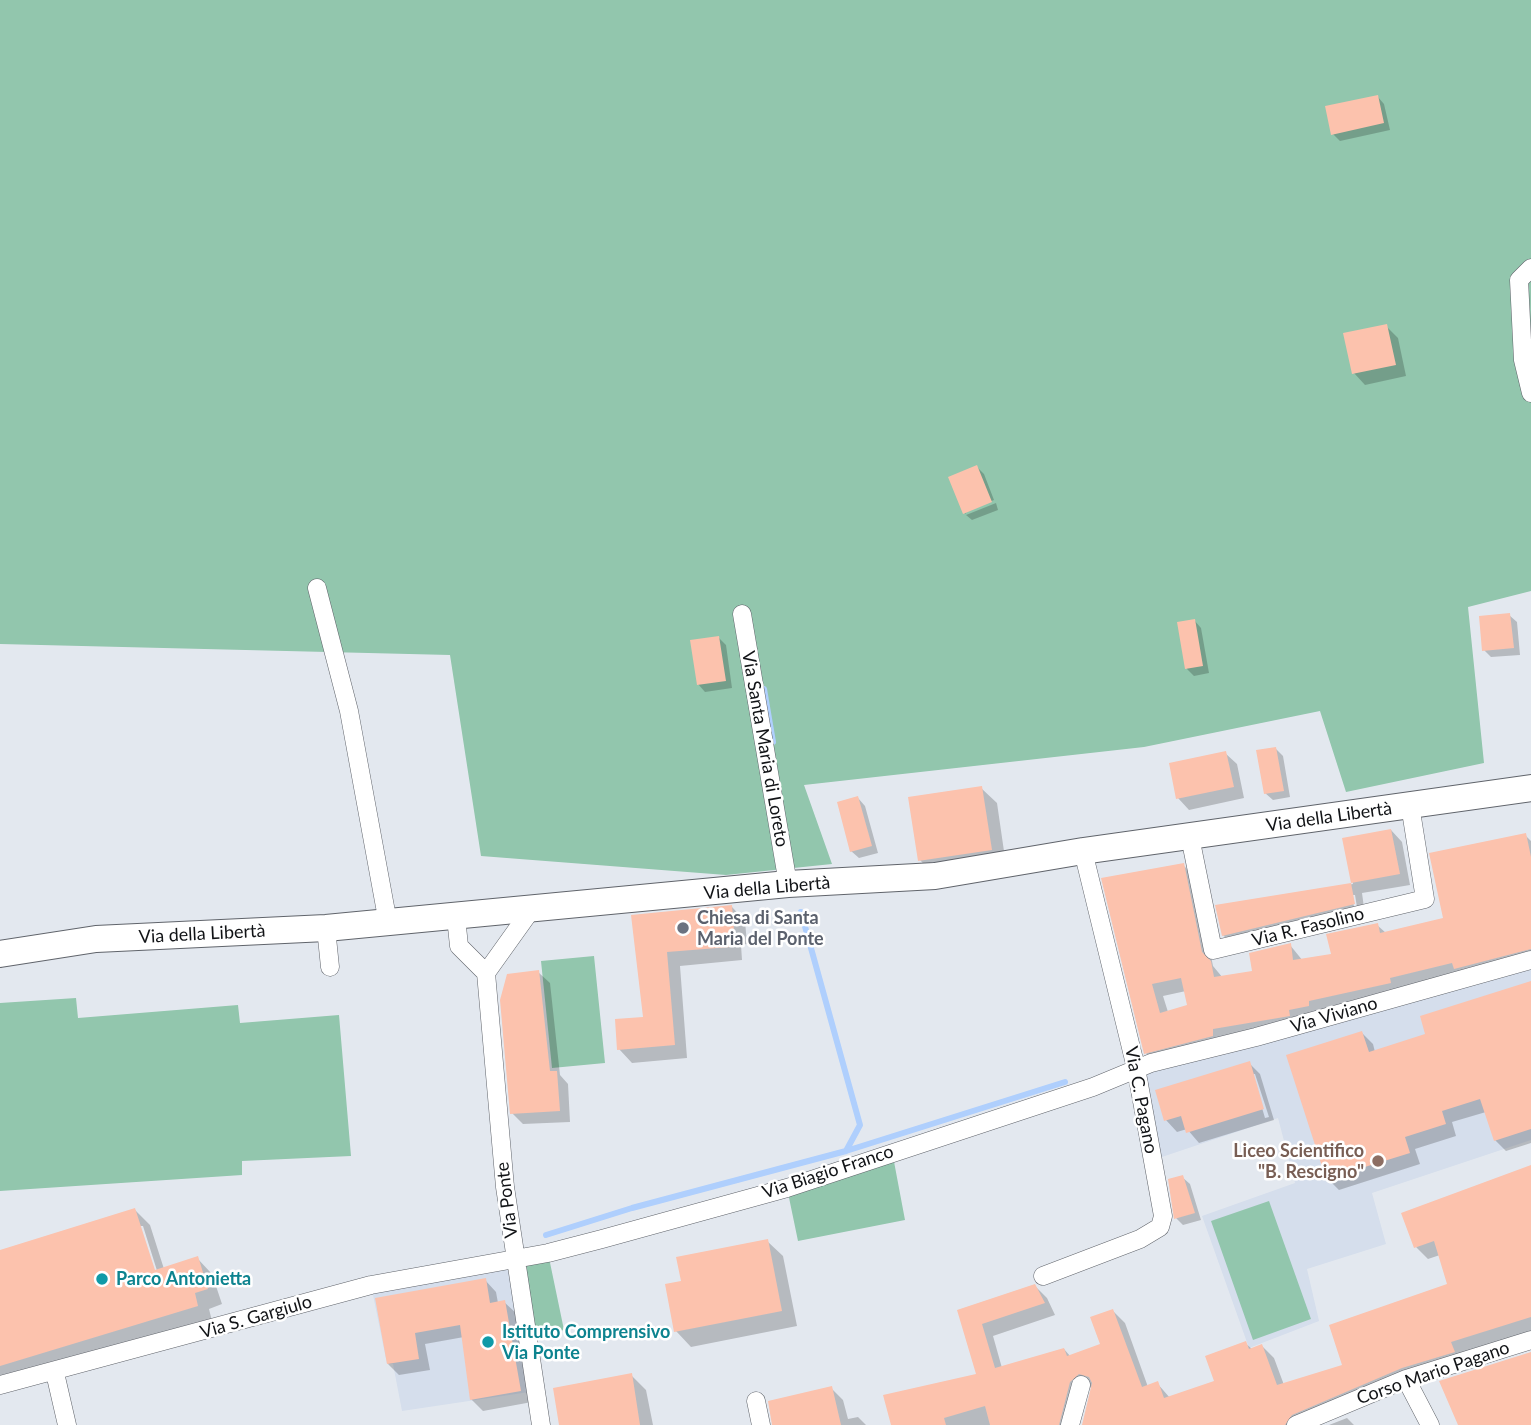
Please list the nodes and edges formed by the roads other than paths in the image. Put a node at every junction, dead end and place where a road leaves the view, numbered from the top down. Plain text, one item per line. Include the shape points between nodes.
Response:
1 (1531, 268) edge
2 (1531, 393) edge
3 (317, 588) dead end
4 (742, 614) dead end
5 (1531, 788) edge
6 (1410, 805) junction
7 (1190, 837) junction
8 (1083, 851) junction
9 (788, 884) junction
10 (531, 910) junction
11 (501, 912) junction
12 (456, 916) junction
13 (388, 923) junction
14 (326, 928) junction
15 (506, 942) junction
16 (0, 954) edge
17 (1531, 960) edge
18 (330, 968) dead end
19 (486, 973) junction
20 (1136, 1068) junction
21 (514, 1258) junction
22 (1043, 1276) dead end
23 (1531, 1340) edge
24 (55, 1373) junction
25 (1406, 1379) junction
26 (0, 1385) edge
27 (1081, 1385) dead end
28 (756, 1401) dead end
29 (67, 1425) edge
30 (541, 1425) edge
31 (761, 1425) edge
32 (1070, 1425) edge
33 (1296, 1425) edge
34 (1430, 1425) edge

1 - 2 street via 1519,280 1523,360
3 - 13 street via 349,711
4 - 9 street, Via Santa Maria di Loreto
5 - 6 main road, Via della Libertà
6 - 7 main road, Via della Libertà
6 - 7 street, Via R. Fasolino via 1425,898 1213,950
7 - 8 main road, Via della Libertà
8 - 9 main road, Via della Libertà via 935,876
8 - 20 street, Via C. Pagano
9 - 10 main road, Via della Libertà
10 - 11 main road, Via della Libertà
10 - 15 street
11 - 12 main road, Via della Libertà
11 - 15 street via 508,927
12 - 13 main road, Via della Libertà
12 - 19 street via 459,946
13 - 14 main road, Via della Libertà
14 - 16 main road, Via della Libertà via 96,939
14 - 18 street
15 - 19 street
17 - 20 street, Via Viviano
19 - 21 street, Via Ponte
20 - 21 street, Via Biagio Franco via 1093,1087 787,1188
20 - 22 street, Via C. Pagano via 1163,1216 1160,1227
21 - 24 street, Via S. Gargiulo via 371,1285
21 - 30 street, Via Ponte
23 - 25 street, Corso Mario Pagano
24 - 26 street, Via S. Gargiulo
24 - 29 street
25 - 33 street, Corso Mario Pagano
25 - 34 street
27 - 32 street
28 - 31 street

